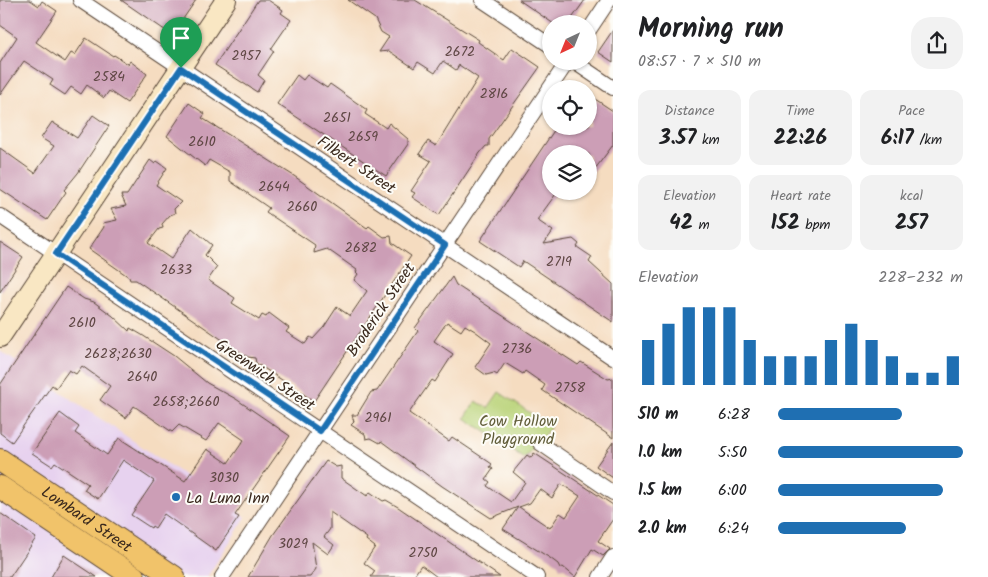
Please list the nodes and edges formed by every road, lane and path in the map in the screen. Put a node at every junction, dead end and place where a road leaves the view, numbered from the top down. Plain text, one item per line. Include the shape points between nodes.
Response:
1 (80, 0) edge
2 (226, 0) edge
3 (482, 0) edge
4 (609, 0) edge
5 (598, 16) edge
6 (542, 40) edge
7 (181, 68) junction
8 (562, 70) edge
9 (586, 70) edge
10 (613, 88) edge
11 (0, 216) edge
12 (445, 245) junction
13 (56, 254) junction
14 (0, 337) edge
15 (613, 358) edge
16 (320, 431) junction
17 (540, 443) dead end
18 (0, 460) edge
19 (0, 487) edge
20 (613, 493) edge
21 (613, 557) edge
22 (134, 577) edge
23 (174, 577) edge
24 (222, 577) edge
25 (537, 577) edge
26 (600, 577) edge

1 - 7 street, Filbert Street
2 - 7 main road
3 - 6 street
4 - 5 street
7 - 12 street, Filbert Street
7 - 13 main road
8 - 12 street, Broderick Street
9 - 10 street
11 - 13 street, Greenwich Street
12 - 15 street, Filbert Street
12 - 16 street, Broderick Street
13 - 14 main road
13 - 16 street, Greenwich Street
16 - 24 street, Broderick Street
16 - 25 street, Greenwich Street
17 - 20 street
18 - 23 highway, Lombard Street
19 - 22 highway, Lombard Street
21 - 26 street

